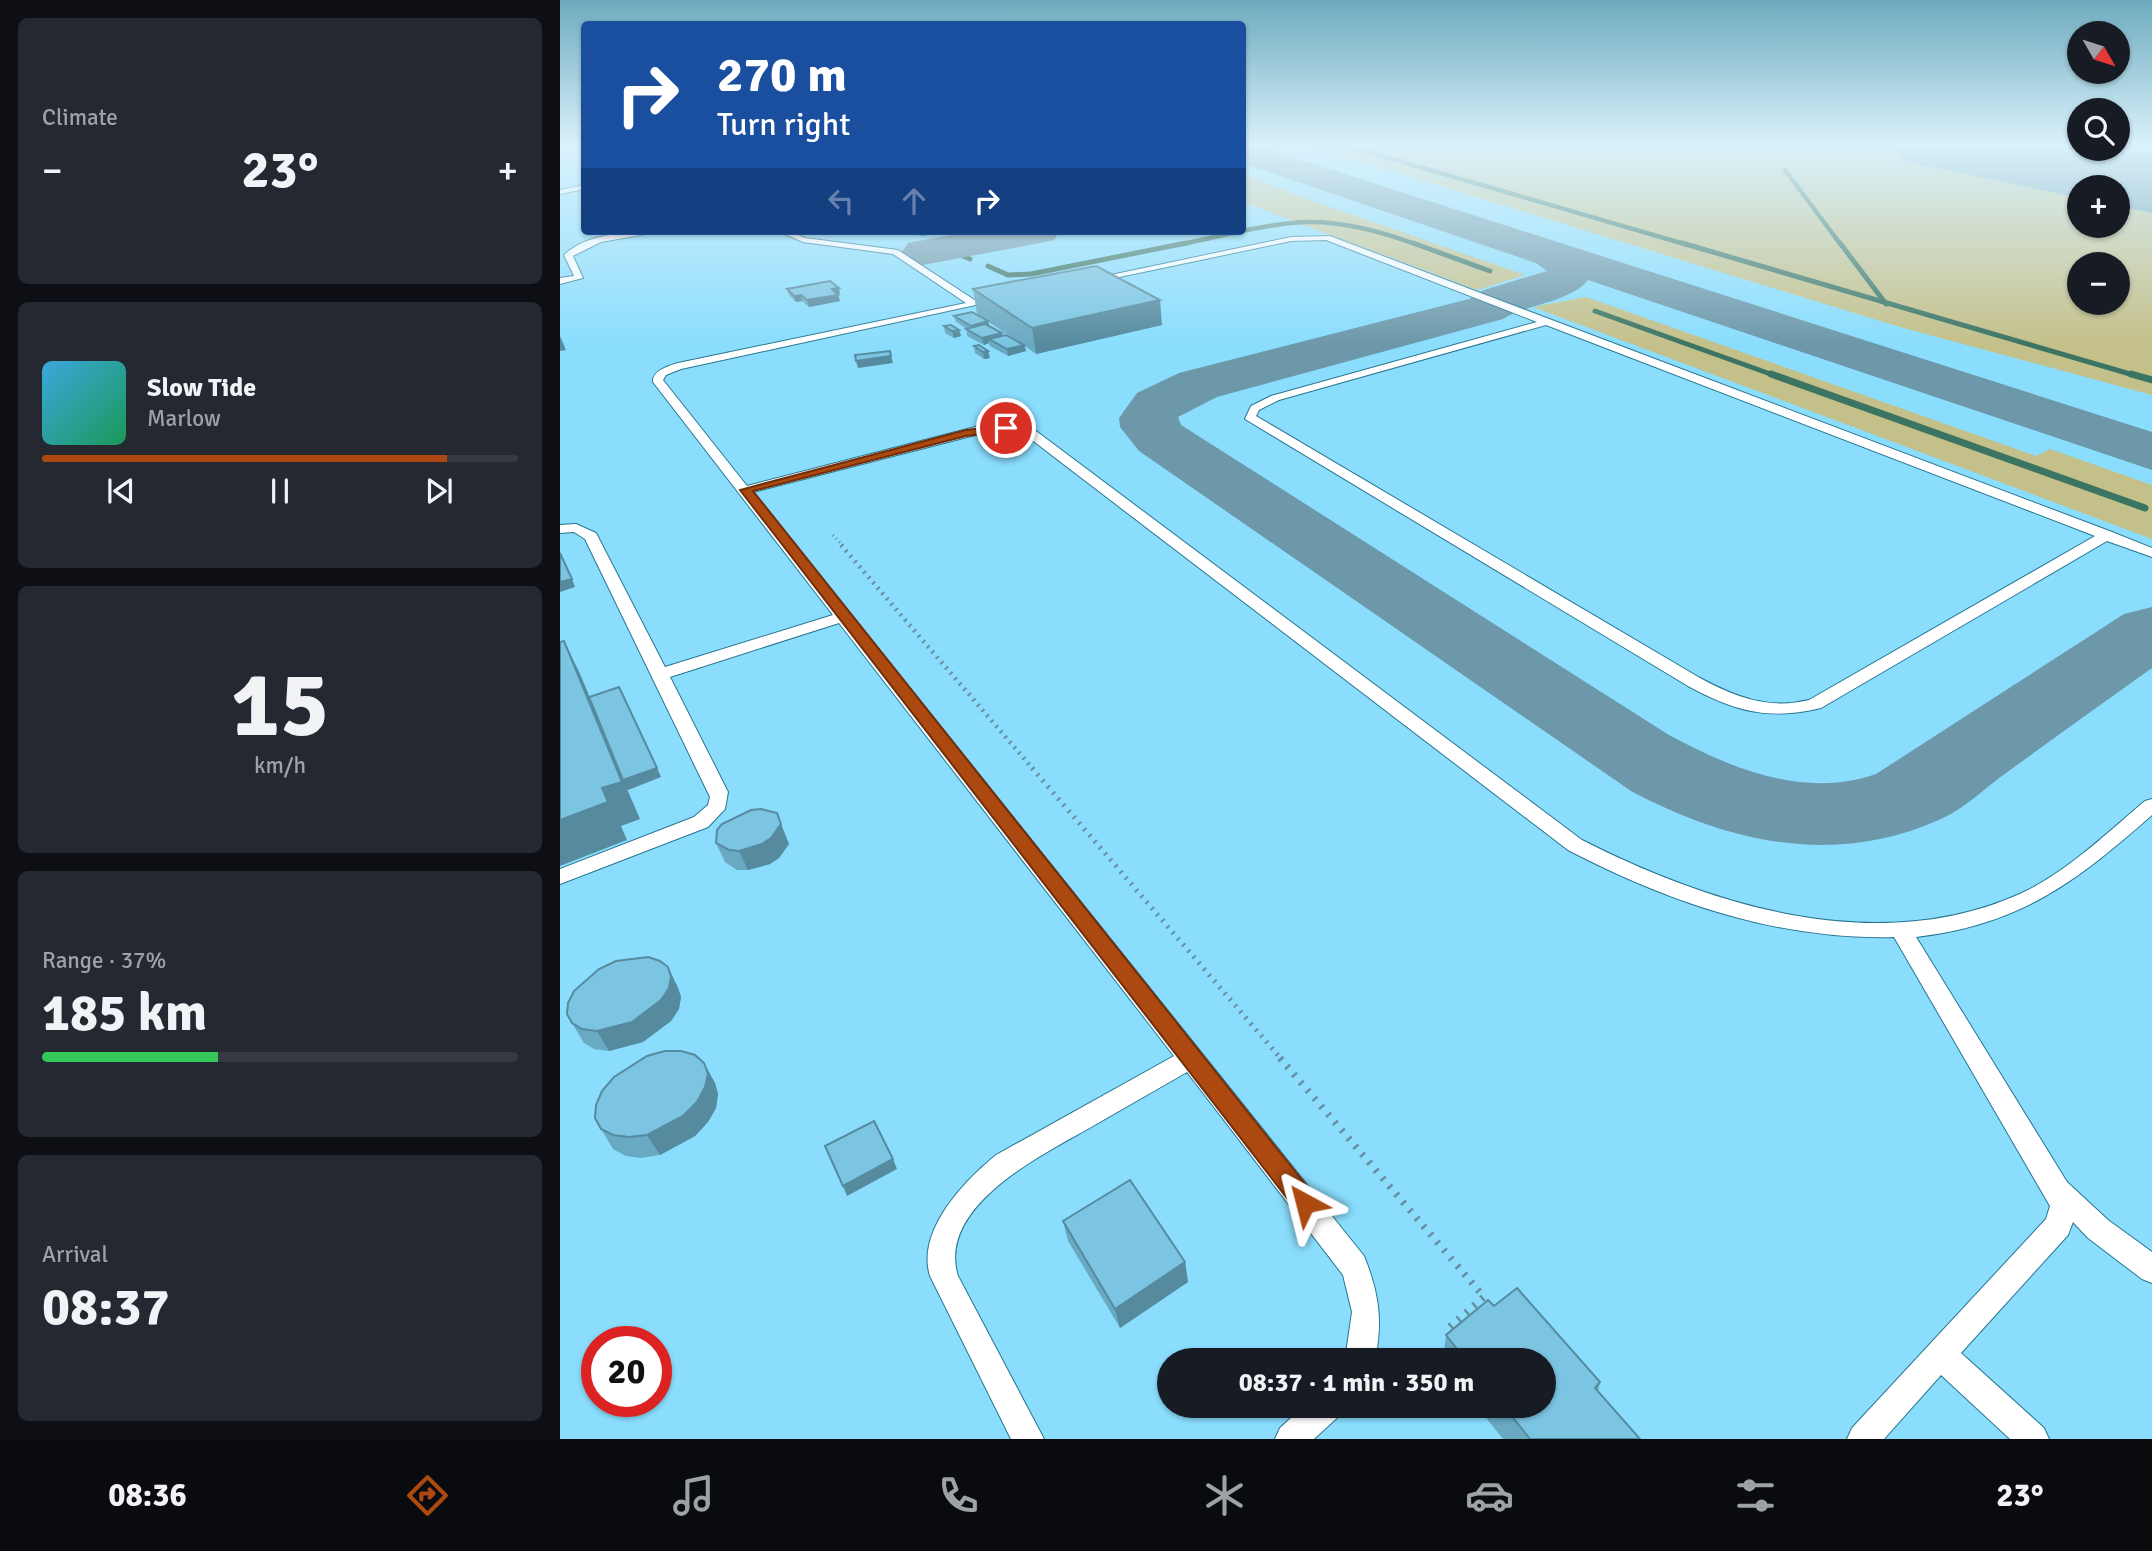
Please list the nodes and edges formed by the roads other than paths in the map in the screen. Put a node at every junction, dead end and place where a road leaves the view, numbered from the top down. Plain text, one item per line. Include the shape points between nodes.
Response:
1 (634, 235) edge
2 (791, 235) edge
3 (560, 281) edge
4 (1080, 282) edge
5 (1014, 296) edge
6 (974, 304) junction
7 (1546, 322) junction
8 (746, 490) junction
9 (560, 529) edge
10 (2107, 535) junction
11 (2152, 553) edge
12 (844, 616) junction
13 (660, 674) junction
14 (2152, 805) edge
15 (560, 877) edge
16 (1901, 930) junction
17 (1191, 1058) junction
18 (2057, 1190) junction
19 (2152, 1269) edge
20 (1363, 1348) edge
21 (1940, 1354) junction
22 (1314, 1418) edge
23 (1028, 1439) edge
24 (1291, 1439) edge
25 (1863, 1439) edge
26 (2033, 1439) edge

1 - 3 lane via 573,250 568,255 579,278
2 - 6 lane via 895,252
4 - 7 lane via 1318,237
5 - 6 lane
6 - 8 lane via 662,373 657,380
7 - 10 lane
7 - 10 lane via 1275,398 1255,408 1250,416 1704,687 1756,709 1787,710 1815,704
8 - 12 lane
8 - 16 lane via 979,430 1025,431 1548,827 1606,864 1681,896 1753,916 1827,927
9 - 13 lane via 576,528 591,536
10 - 11 lane
12 - 13 lane
12 - 17 lane
13 - 15 lane via 720,801 701,822
14 - 16 lane via 2076,869 2028,899 1974,919
16 - 18 lane
17 - 20 lane via 1354,1266 1365,1291 1369,1323
17 - 23 lane via 1005,1163 980,1183 960,1208 946,1237 942,1269 951,1292
18 - 19 lane via 2098,1229
18 - 21 lane via 2063,1206 2058,1226
21 - 25 lane
21 - 26 lane
22 - 24 lane

